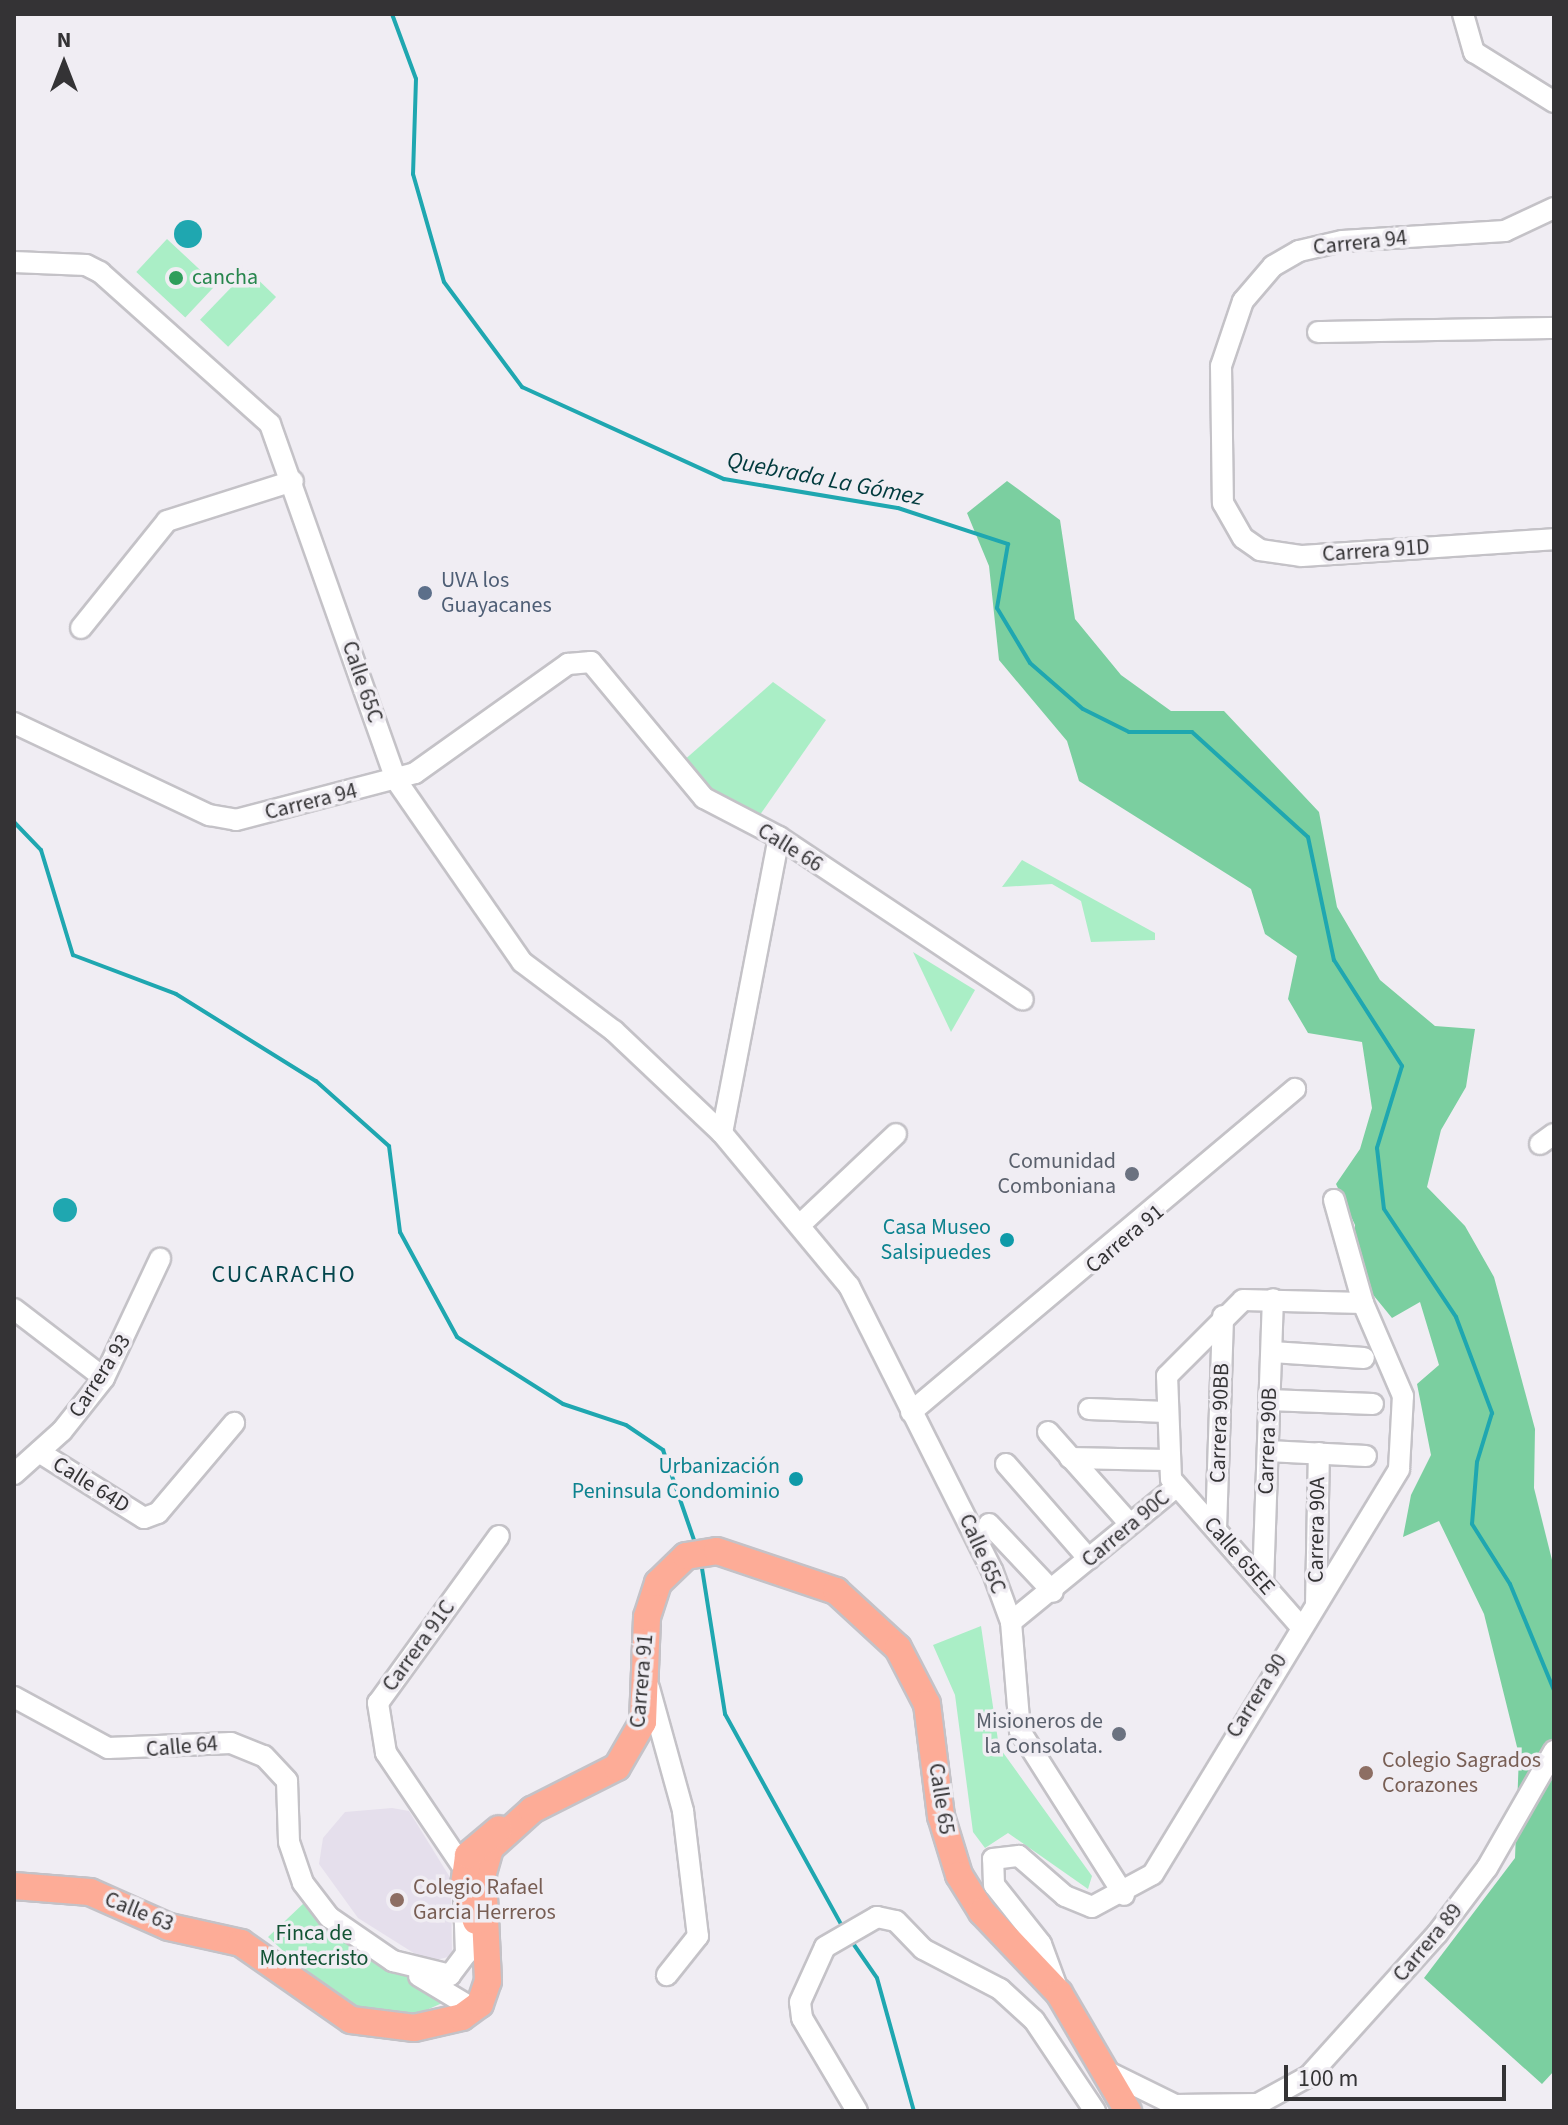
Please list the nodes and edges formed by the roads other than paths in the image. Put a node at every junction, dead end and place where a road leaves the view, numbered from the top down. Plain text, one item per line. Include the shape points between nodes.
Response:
1 (1463, 14) edge
2 (1554, 102) edge
3 (1554, 208) edge
4 (14, 262) edge
5 (1554, 328) edge
6 (1318, 332) dead end
7 (293, 481) junction
8 (1223, 503) joint
9 (1554, 539) edge
10 (81, 628) dead end
11 (591, 662) joint
12 (14, 723) edge
13 (396, 780) junction
14 (779, 837) junction
15 (1023, 1000) dead end
16 (1295, 1089) dead end
17 (722, 1133) junction
18 (896, 1134) dead end
19 (1334, 1200) dead end
20 (803, 1222) junction
21 (160, 1259) dead end
22 (1273, 1299) junction
23 (1363, 1303) junction
24 (14, 1309) edge
25 (1223, 1316) junction
26 (1272, 1352) junction
27 (1364, 1358) dead end
28 (104, 1378) junction
29 (1269, 1400) junction
30 (1373, 1404) dead end
31 (1089, 1409) dead end
32 (911, 1412) junction
33 (1166, 1412) junction
34 (234, 1423) dead end
35 (1048, 1432) dead end
36 (1268, 1451) junction
37 (39, 1452) junction
38 (1319, 1453) junction
39 (1366, 1456) dead end
40 (1070, 1458) junction
41 (1167, 1460) junction
42 (1006, 1464) dead end
43 (14, 1474) edge
44 (1176, 1487) junction
45 (989, 1524) dead end
46 (1130, 1524) junction
47 (1216, 1529) junction
48 (499, 1536) dead end
49 (717, 1551) joint
50 (1089, 1559) junction
51 (1263, 1584) junction
52 (1053, 1592) junction
53 (1316, 1607) junction
54 (1011, 1622) junction
55 (1301, 1627) junction
56 (647, 1680) junction
57 (14, 1697) edge
58 (1554, 1751) edge
59 (520, 1819) junction
60 (495, 1831) junction
61 (450, 1841) junction
62 (14, 1886) edge
63 (474, 1891) junction
64 (1124, 1895) junction
65 (393, 1961) junction
66 (463, 1963) joint
67 (667, 1975) dead end
68 (1059, 1993) junction
69 (474, 2009) junction
70 (1105, 2070) junction
71 (1265, 2103) junction
72 (857, 2111) edge
73 (1095, 2111) edge
74 (1128, 2111) edge
75 (1245, 2111) edge

1 - 2 street via 1474,52
3 - 8 street, Carrera 94 via 1505,231 1342,241 1273,266 1235,313 1222,353
4 - 7 street, Calle 65C via 100,272 270,424
5 - 6 street
7 - 10 street via 167,521
7 - 13 street, Calle 65C
8 - 9 street, Carrera 91D via 1243,538 1274,555
11 - 13 street, Carrera 94 via 568,664 435,760
11 - 14 street, Calle 66 via 695,791
12 - 13 street, Carrera 94 via 220,819
13 - 17 street, Calle 65C via 522,962 614,1031
14 - 15 street, Calle 66
14 - 17 street
16 - 32 street, Carrera 91
17 - 20 street, Calle 65C
18 - 20 street
19 - 23 street, Carrera 90
20 - 32 street, Calle 65C via 849,1286
21 - 28 street, Carrera 93
22 - 23 street
22 - 25 street, Carrera 90C via 1248,1299
22 - 26 street, Carrera 90B
23 - 53 street, Carrera 90 via 1403,1396 1405,1444 1388,1494
24 - 28 street
25 - 33 street, Carrera 90C via 1169,1367
25 - 47 street, Carrera 90BB
26 - 27 street
26 - 29 street, Carrera 90B
28 - 37 street, Carrera 93
29 - 30 street
29 - 36 street, Carrera 90B
31 - 33 street
32 - 54 street, Calle 65C via 982,1546
33 - 41 street, Carrera 90C
34 - 37 street, Calle 64D via 158,1513 144,1518
35 - 40 street
36 - 38 street
36 - 51 street, Carrera 90B
37 - 43 street, Carrera 93
38 - 39 street
38 - 53 street, Carrera 90A
40 - 41 street
40 - 46 street
41 - 44 street, Carrera 90C
42 - 50 street
44 - 46 street, Carrera 90C
44 - 47 street, Calle 65EE
45 - 52 street
46 - 50 street, Carrera 90C
47 - 51 street, Calle 65EE
48 - 61 street, Carrera 91C via 378,1703 386,1753
49 - 56 main road, Carrera 91 via 694,1552 667,1570 647,1617
49 - 68 main road, Calle 65 via 836,1591 888,1634 927,1704 941,1816 959,1875 982,1912
50 - 52 street, Carrera 90C
51 - 55 street, Calle 65EE
52 - 54 street, Carrera 90C
53 - 55 street, Carrera 90
54 - 64 street, Calle 65C via 1020,1731
55 - 64 street, Carrera 90 via 1167,1855
56 - 59 main road, Carrera 91 via 643,1722 617,1767
56 - 67 street via 683,1811 698,1936
57 - 65 street, Calle 64 via 108,1748 231,1743 264,1756 287,1781 289,1842 303,1883 329,1917
58 - 71 street, Carrera 89 via 1510,1833 1437,1934 1309,2076
59 - 60 main road
59 - 63 main road, Carrera 91 via 490,1848
60 - 61 street
60 - 63 main road via 470,1849
61 - 63 street, Carrera 91C
62 - 69 main road, Calle 63 via 90,1892 169,1927 241,1943 351,2020 427,2027
63 - 66 street, Carrera 91C
63 - 69 main road via 487,1942 488,1981
64 - 68 street, Carrera 90 via 1084,1905 1019,1856 993,1859 994,1885 1041,1944
65 - 66 street, Calle 64 via 438,1977
65 - 69 street
68 - 70 main road, Calle 65
70 - 71 street via 1175,2105
70 - 74 main road, Calle 65
71 - 75 street, Carrera 89
72 - 73 street via 800,2012 818,1958 831,1942 863,1921 892,1919 923,1949 1000,1989 1034,2020

